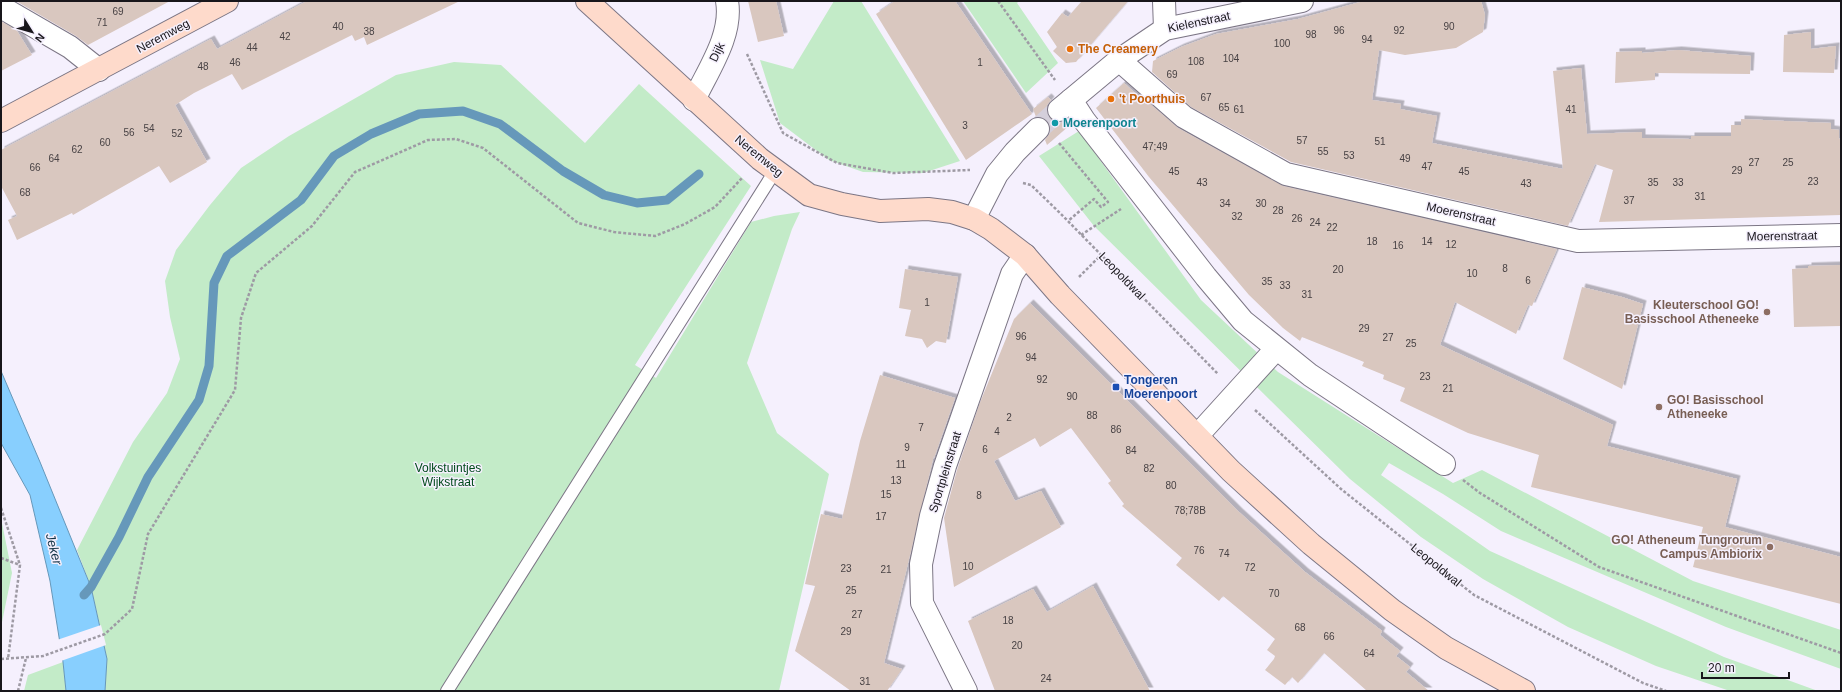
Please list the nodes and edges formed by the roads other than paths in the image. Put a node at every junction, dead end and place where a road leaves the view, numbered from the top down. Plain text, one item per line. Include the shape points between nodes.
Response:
1 (227, 1) edge
2 (587, 1) edge
3 (727, 1) edge
4 (1164, 1) edge
5 (1302, 1) edge
6 (1, 7) edge
7 (1165, 29) junction
8 (1119, 60) junction
9 (99, 70) junction
10 (694, 100) junction
11 (1, 121) edge
12 (1038, 129) tunnel mouth
13 (768, 165) junction
14 (974, 219) junction
15 (1841, 235) edge
16 (1025, 255) junction
17 (1276, 349) junction
18 (1197, 436) junction
19 (1444, 464) road end
20 (447, 691) edge
21 (966, 691) edge
22 (1524, 691) edge

1 - 9 street, Neremweg
2 - 10 street, Neremweg
3 - 10 street, Dijk via 725,35
4 - 7 street
5 - 7 street, Kielenstraat
6 - 9 street via 70,47
7 - 8 street, Kielenstraat
8 - 15 street, Moerenstraat via 1184,117 1286,174 1578,241
8 - 17 street, Kielenstraat via 1065,105 1084,120 1206,277 1244,321
9 - 11 street, Neremweg
10 - 13 street, Neremweg
12 - 14 street via 997,174
13 - 14 street, Neremweg via 810,195 842,204 880,211 928,209 952,212
13 - 20 lane
14 - 16 street
16 - 18 street via 1060,295
16 - 21 street, Sportpleinstraat via 1012,274 945,466 931,516 922,564 922,603
17 - 18 street via 1238,394
17 - 19 street via 1310,376
18 - 22 street via 1231,471 1311,544 1392,610 1446,648

